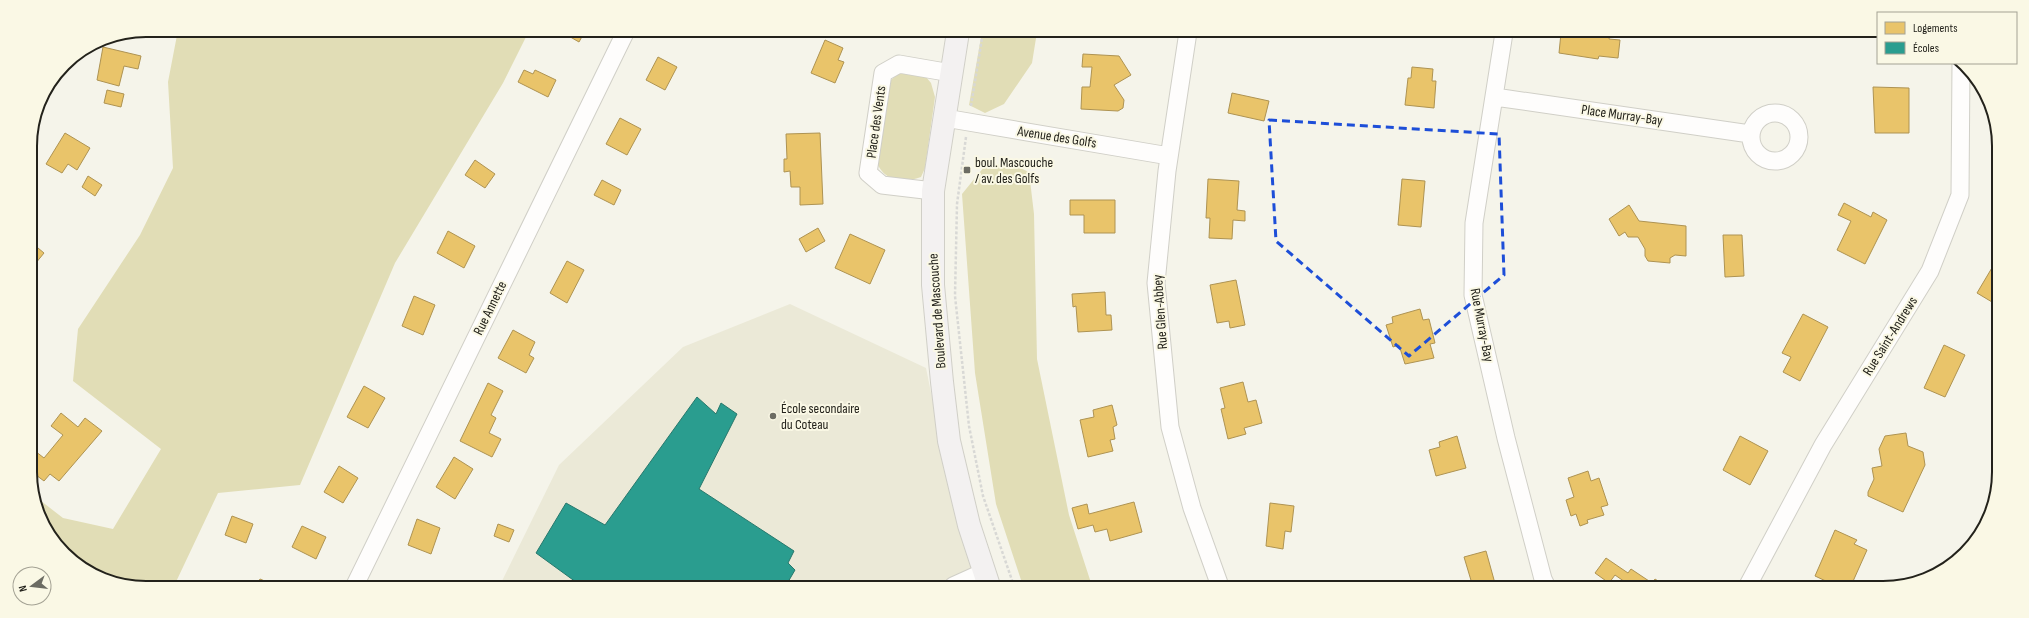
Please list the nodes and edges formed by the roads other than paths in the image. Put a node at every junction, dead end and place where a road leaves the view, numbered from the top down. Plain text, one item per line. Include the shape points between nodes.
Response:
1 (623, 37) edge
2 (957, 37) edge
3 (1187, 37) edge
4 (1503, 37) edge
5 (1961, 70) edge
6 (951, 73) junction
7 (1495, 97) junction
8 (945, 118) junction
9 (1750, 134) dead end
10 (1169, 156) junction
11 (933, 191) junction
12 (986, 579) edge
13 (357, 581) edge
14 (1218, 581) edge
15 (1544, 581) edge
16 (1751, 581) edge

1 - 13 street, Rue Annette
2 - 6 street, Boulevard de Mascouche
3 - 10 street, Rue Glen-Abbey
4 - 7 street, Rue Murray-Bay
5 - 16 street, Rue Saint-Andrews via 1960,195 1930,271 1823,445
6 - 8 street, Boulevard de Mascouche
6 - 11 street, Place des Vents via 899,64 883,73 868,173 882,185
7 - 9 street, Place Murray-Bay
7 - 15 street, Rue Murray-Bay via 1474,223 1473,295 1506,438
8 - 10 street, Avenue des Golfs
8 - 11 street, Boulevard de Mascouche
10 - 14 street, Rue Glen-Abbey via 1156,283 1170,427 1192,508
11 - 12 street, Boulevard de Mascouche via 933,285 950,441 959,487

